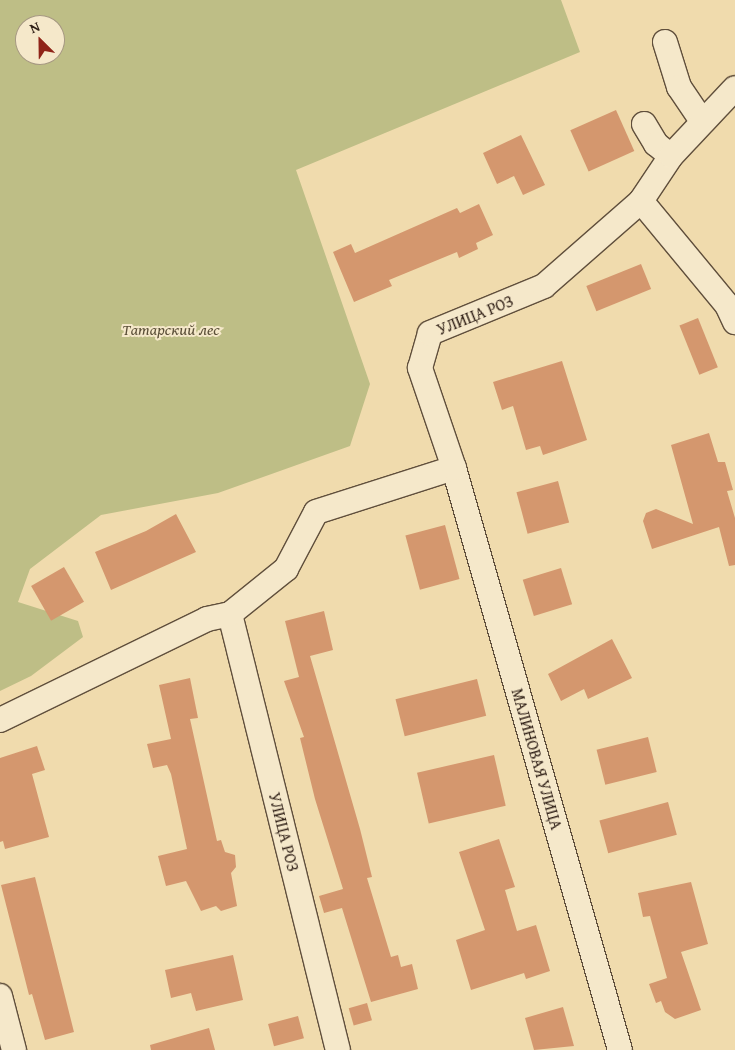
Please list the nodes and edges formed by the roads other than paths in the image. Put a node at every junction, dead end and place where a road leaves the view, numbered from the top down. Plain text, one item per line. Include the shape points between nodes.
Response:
1 (665, 42) dead end
2 (733, 99) edge
3 (702, 121) junction
4 (644, 124) dead end
5 (671, 156) junction
6 (641, 201) junction
7 (735, 322) edge
8 (454, 468) junction
9 (230, 614) junction
10 (0, 720) edge
11 (0, 996) edge
12 (14, 1050) edge
13 (338, 1050) edge
14 (620, 1050) edge

1 - 3 street via 679,87
2 - 3 street, УЛИЦА РОЗ
3 - 5 street, УЛИЦА РОЗ
4 - 5 street via 656,144
5 - 6 street, УЛИЦА РОЗ
6 - 7 street via 727,305
6 - 8 street, УЛИЦА РОЗ via 544,286 430,333 420,368
8 - 9 street via 316,512 286,569
8 - 14 street, МАЛИНОВАЯ УЛИЦА
9 - 10 street via 207,619
9 - 13 street, УЛИЦА РОЗ
11 - 12 street

